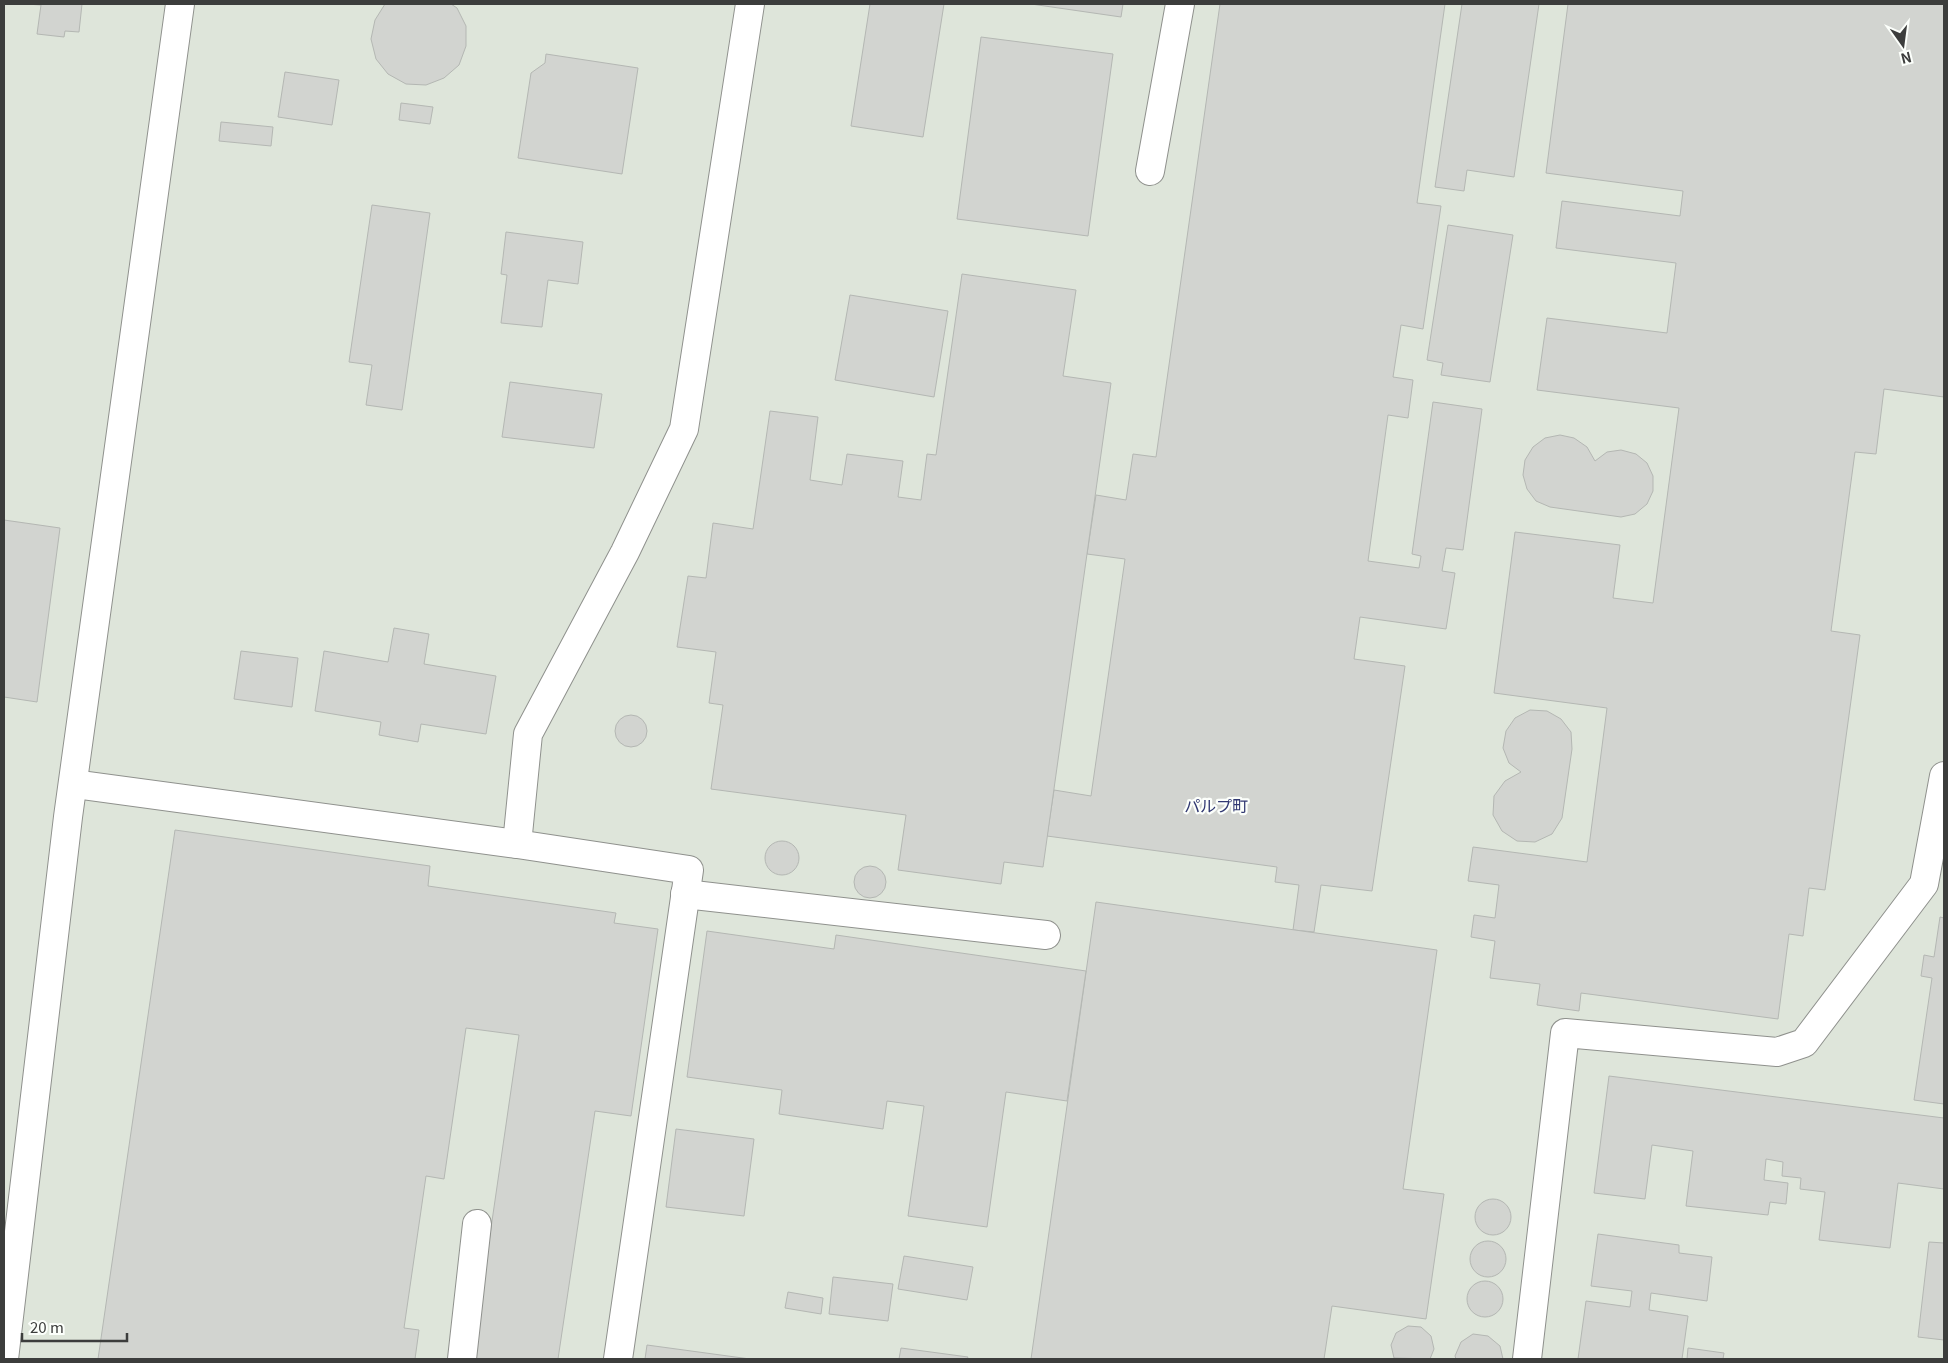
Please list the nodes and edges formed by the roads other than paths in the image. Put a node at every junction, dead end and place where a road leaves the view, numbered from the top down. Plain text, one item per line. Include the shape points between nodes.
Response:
1 (180, 4) edge
2 (750, 4) edge
3 (1180, 4) edge
4 (1150, 171) dead end
5 (1944, 776) edge
6 (74, 784) junction
7 (517, 844) junction
8 (1934, 885) edge
9 (685, 894) junction
10 (1046, 935) dead end
11 (477, 1224) dead end
12 (4, 1359) edge
13 (462, 1359) edge
14 (618, 1359) edge
15 (1527, 1359) edge

1 - 6 lane
2 - 7 lane via 684,429 625,552 528,734
3 - 4 lane
5 - 8 lane
6 - 7 lane
6 - 12 lane
7 - 9 lane via 689,870
8 - 15 lane via 1804,1043 1777,1052 1566,1033
9 - 10 lane
9 - 14 lane
11 - 13 lane

